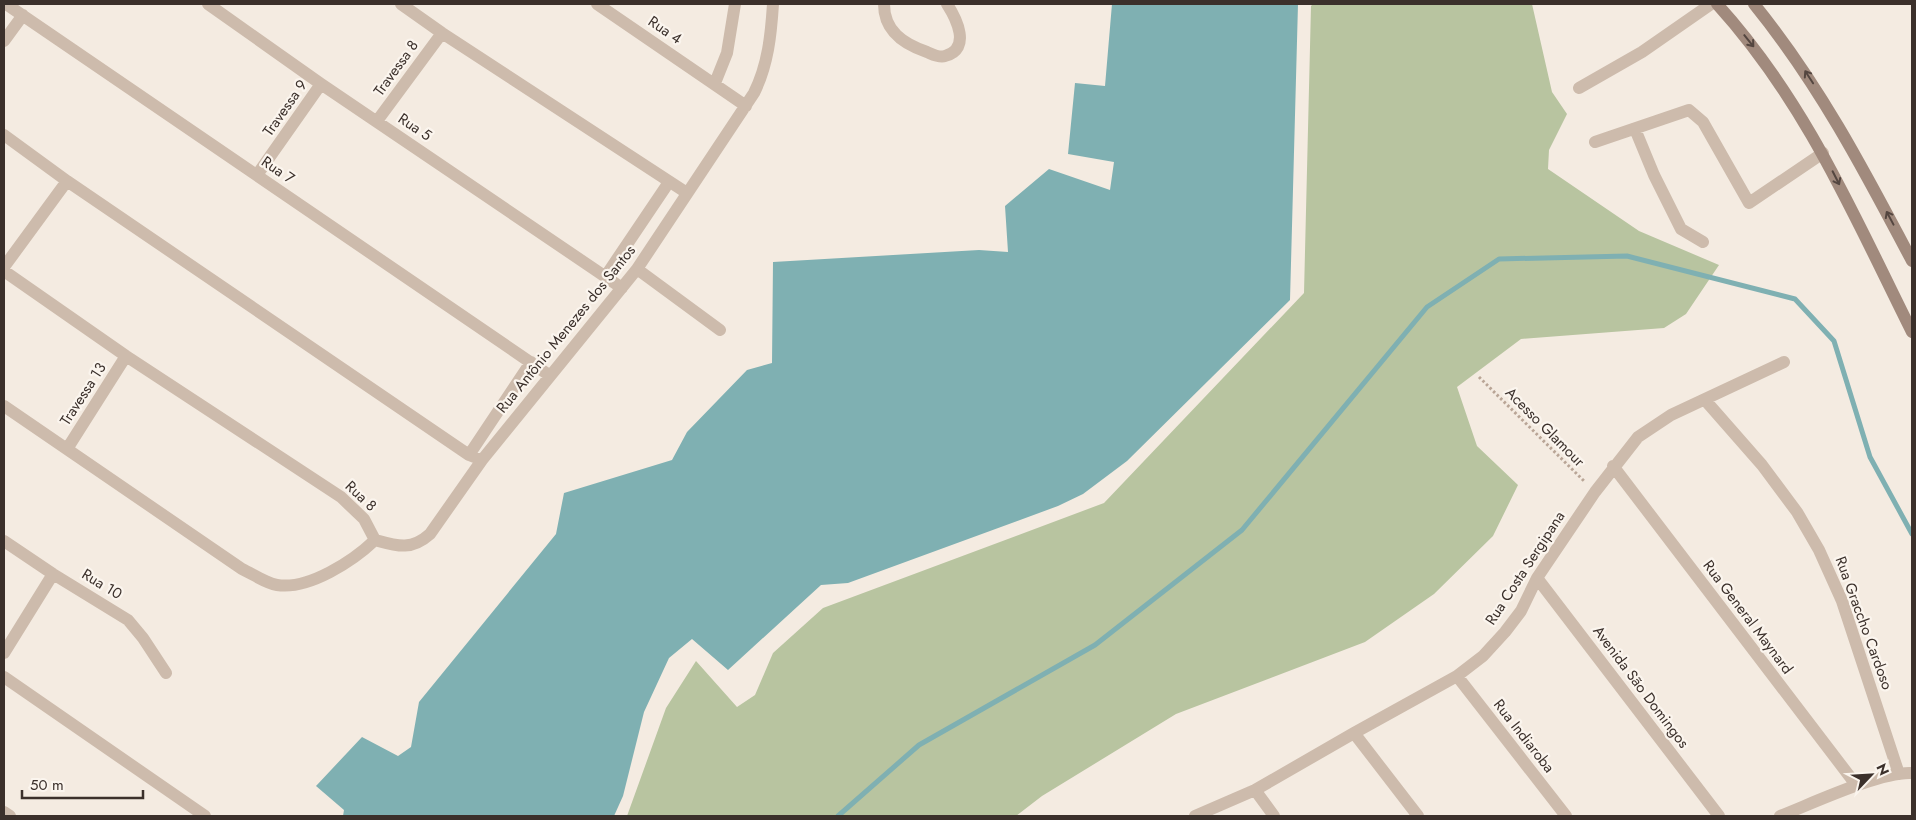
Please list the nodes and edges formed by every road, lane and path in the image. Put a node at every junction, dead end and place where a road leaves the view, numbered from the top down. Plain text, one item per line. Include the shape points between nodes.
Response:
1 (6, 4) edge
2 (208, 4) edge
3 (400, 4) edge
4 (598, 4) edge
5 (735, 4) edge
6 (773, 4) edge
7 (884, 4) edge
8 (947, 4) edge
9 (1711, 4) edge
10 (1717, 4) edge
11 (1754, 4) edge
12 (23, 15) junction
13 (442, 33) junction
14 (4, 41) edge
15 (715, 83) junction
16 (321, 84) junction
17 (1579, 88) dead end
18 (746, 106) junction
19 (378, 121) junction
20 (1635, 128) junction
21 (4, 135) edge
22 (1595, 142) dead end
23 (1822, 153) junction
24 (257, 175) junction
25 (68, 181) junction
26 (669, 182) junction
27 (686, 193) junction
28 (1704, 242) dead end
29 (1912, 262) edge
30 (4, 267) edge
31 (637, 269) junction
32 (4, 271) edge
33 (605, 277) junction
34 (622, 288) junction
35 (720, 330) dead end
36 (1912, 332) edge
37 (126, 356) junction
38 (531, 362) junction
39 (1784, 362) dead end
40 (550, 375) junction
41 (1479, 377) dead end
42 (1705, 400) junction
43 (4, 406) edge
44 (67, 449) junction
45 (469, 455) junction
46 (482, 460) junction
47 (1613, 466) junction
48 (1594, 492) junction
49 (375, 540) junction
50 (4, 541) edge
51 (54, 574) junction
52 (1537, 578) junction
53 (4, 653) edge
54 (166, 673) dead end
55 (1457, 676) junction
56 (4, 677) edge
57 (1354, 733) junction
58 (1912, 773) edge
59 (1899, 774) junction
60 (1857, 786) junction
61 (1255, 790) junction
62 (4, 812) edge
63 (10, 816) edge
64 (205, 816) edge
65 (1195, 816) edge
66 (1274, 816) edge
67 (1418, 816) edge
68 (1566, 816) edge
69 (1719, 816) edge
70 (1780, 816) edge

1 - 12 street, Rua 7
2 - 16 street, Rua 5
3 - 13 street
4 - 15 street, Rua 4
5 - 15 street via 727,53
6 - 18 street, Rua Antônio Menezes dos Santos via 764,70
7 - 8 street via 888,25 900,40 942,57 958,47 960,41 960,30
9 - 17 street via 1642,52
10 -> 23 street via 1766,62
29 -> 11 street via 1837,122 1806,73
12 - 14 street
12 - 24 street, Rua 7
13 - 19 street, Travessa 8
13 - 26 street
15 - 18 street, Rua 4
16 - 19 street, Rua 5
16 - 24 street, Travessa 9
18 - 27 street, Rua Antônio Menezes dos Santos
19 - 33 street, Rua 5
20 - 22 street
20 - 23 street via 1690,110 1703,122 1749,203
20 - 28 street via 1681,229
21 - 25 street
23 -> 36 street
24 - 38 street, Rua 7
25 - 30 street
25 - 45 street
26 - 27 street
26 - 33 street
27 - 31 street, Rua Antônio Menezes dos Santos
31 - 34 street, Rua Antônio Menezes dos Santos
31 - 35 street
32 - 37 street, Rua 8
33 - 34 street, Rua 5
34 - 40 street, Rua Antônio Menezes dos Santos
37 - 44 street, Travessa 13
37 - 49 street, Rua 8 via 341,497 364,519
38 - 40 street, Rua 7
38 - 45 street
39 - 42 street, Rua Costa Sergipana
40 - 46 street, Rua Antônio Menezes dos Santos
41 - 48 path, Acesso Glamour
42 - 47 street, Rua Costa Sergipana via 1658,422 1638,437
42 - 59 street, Rua Graccho Cardoso via 1762,465 1797,512 1819,550 1842,601
43 - 44 street
44 - 49 street via 242,569 272,584 294,584 325,574 354,559
45 - 46 street
46 - 49 street, Rua Antônio Menezes dos Santos via 424,540 407,546
47 - 48 street, Rua Costa Sergipana
47 - 60 street, Rua General Maynard
48 - 52 street, Rua Costa Sergipana
50 - 51 street, Rua 10
51 - 53 street
51 - 54 street, Rua 10 via 128,620 144,638
52 - 55 street, Rua Costa Sergipana via 1521,611 1505,632 1483,656
52 - 69 street, Avenida São Domingos
55 - 57 street, Rua Costa Sergipana
55 - 68 street, Rua Indiaroba
56 - 64 street
57 - 61 street, Rua Costa Sergipana
57 - 67 street
58 - 59 street
59 - 60 street
60 - 70 street
61 - 65 street, Rua Costa Sergipana
61 - 66 street
62 - 63 street

